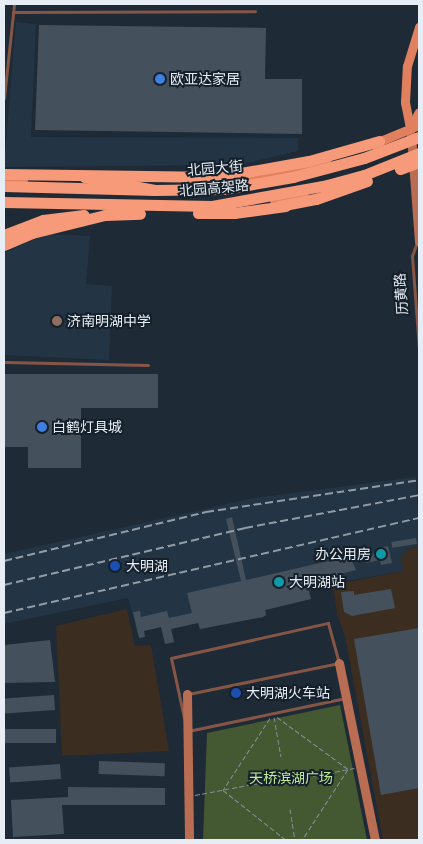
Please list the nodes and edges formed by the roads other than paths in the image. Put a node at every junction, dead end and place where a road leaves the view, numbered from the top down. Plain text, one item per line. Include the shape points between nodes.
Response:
1 (14, 4) edge
2 (255, 11) dead end
3 (13, 12) junction
4 (419, 27) edge
5 (4, 98) edge
6 (419, 112) edge
7 (415, 127) edge
8 (419, 137) edge
9 (378, 141) junction
10 (417, 157) edge
11 (4, 174) edge
12 (30, 175) junction
13 (364, 175) junction
14 (84, 177) junction
15 (4, 180) edge
16 (4, 186) edge
17 (155, 190) junction
18 (316, 199) junction
19 (4, 202) edge
20 (212, 206) junction
21 (286, 206) junction
22 (4, 207) edge
23 (105, 215) junction
24 (4, 234) edge
25 (419, 239) edge
26 (4, 245) edge
27 (419, 350) edge
28 (4, 362) edge
29 (148, 365) dead end
30 (338, 663) junction
31 (187, 694) joint
32 (346, 698) junction
33 (188, 732) junction
34 (189, 840) edge
35 (375, 840) edge

1 - 3 lane
2 - 3 lane
3 - 5 lane
4 - 7 main road, 历黄路 via 407,66 405,102
6 - 7 main road
7 - 9 main road, 北园大街
7 - 10 street, 历黄路
8 - 17 highway, 北园高架路, bridge via 364,158 293,177 225,188
9 - 14 highway, bridge via 308,161 218,178
9 - 15 main road, 北园大街 via 314,166 222,183 105,184
10 - 13 highway, 北园高架路, bridge
10 - 18 highway, bridge
10 - 22 main road via 291,198 219,208
10 - 25 street, 历黄路
11 - 12 highway
12 - 14 highway
12 - 15 highway
13 - 18 highway, bridge
13 - 20 highway, 北园高架路, bridge via 268,198
14 - 17 highway, bridge
16 - 17 highway, 北园高架路, bridge
18 - 21 highway, bridge
19 - 20 highway, 北园高架路, bridge
20 - 21 highway, bridge
21 - 23 highway, bridge via 234,213
23 - 24 highway, bridge via 69,216
23 - 26 highway, bridge via 32,233
25 - 27 lane, 历黄路 via 412,256
28 - 29 lane
30 - 31 lane
30 - 32 street
30 - 33 lane via 328,622 171,658
31 - 33 street
32 - 33 lane
32 - 35 street
33 - 34 street

